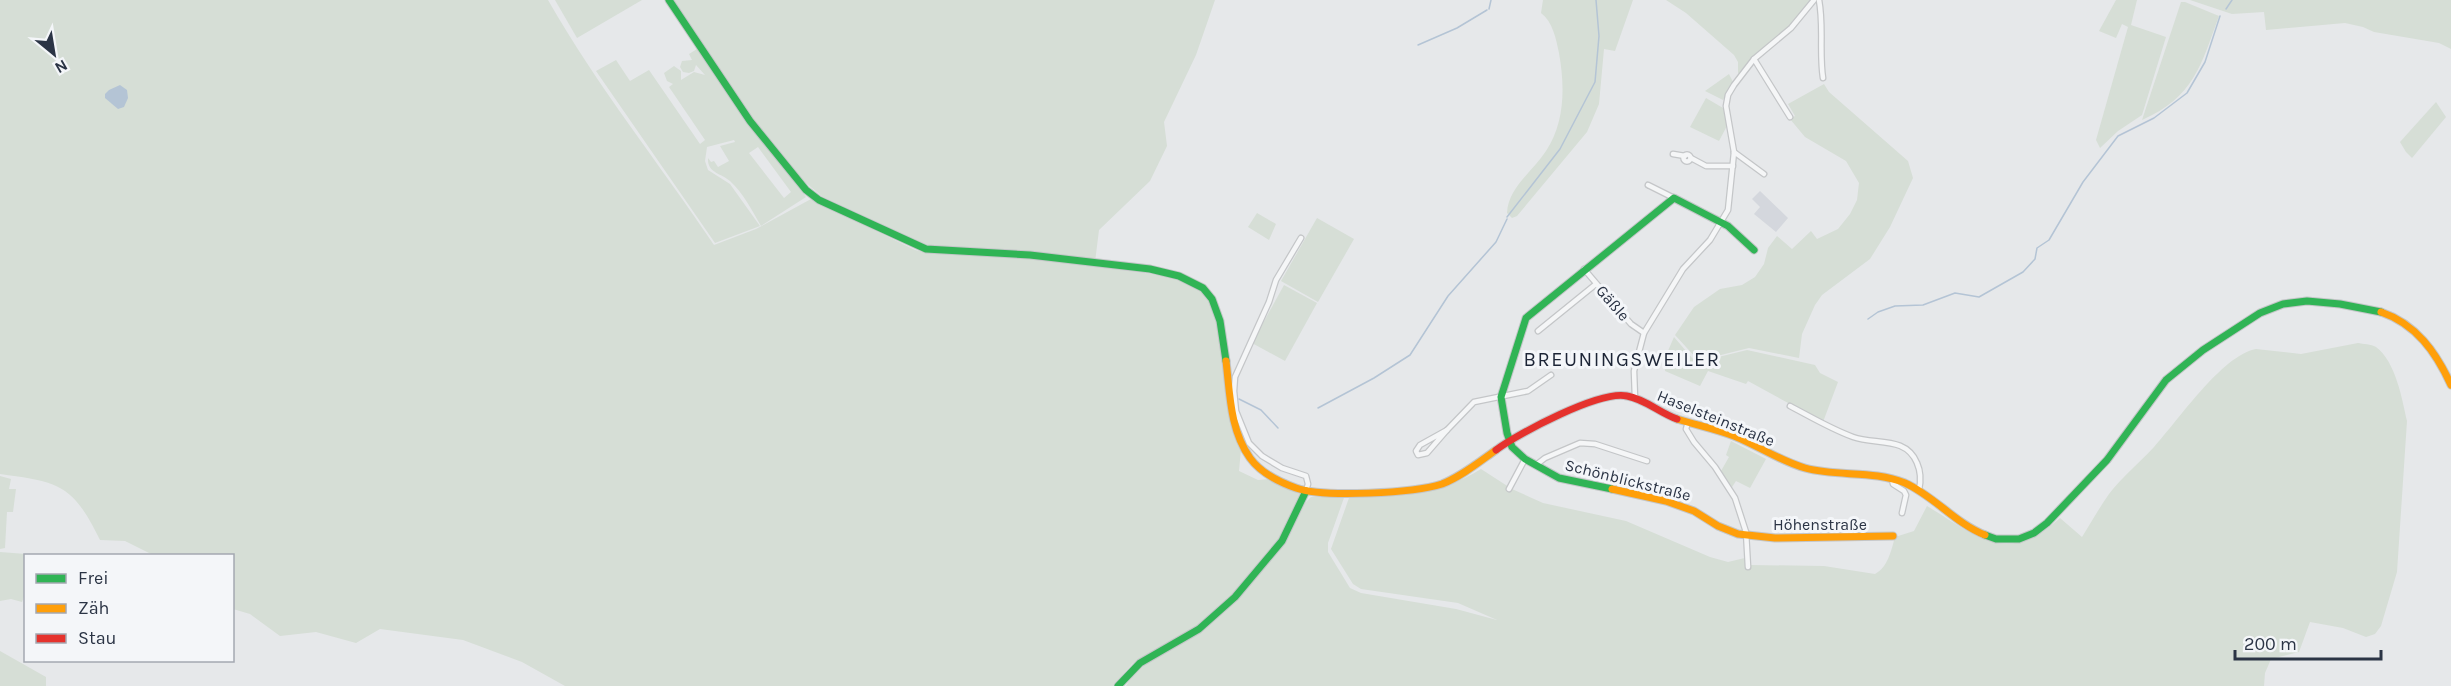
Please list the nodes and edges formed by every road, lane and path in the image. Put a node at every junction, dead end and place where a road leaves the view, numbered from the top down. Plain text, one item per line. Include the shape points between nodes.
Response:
1 (669, 0) edge
2 (1814, 0) edge
3 (1819, 0) edge
4 (1754, 59) junction
5 (1823, 78) dead end
6 (1790, 117) dead end
7 (1734, 152) junction
8 (1673, 154) dead end
9 (1733, 166) junction
10 (1764, 174) dead end
11 (1648, 184) dead end
12 (1674, 198) junction
13 (1722, 222) junction
14 (1301, 238) dead end
15 (1754, 250) dead end
16 (1584, 269) junction
17 (1596, 284) junction
18 (1538, 331) dead end
19 (1644, 333) junction
20 (1551, 375) dead end
21 (2451, 386) edge
22 (1501, 397) junction
23 (1635, 398) junction
24 (1791, 406) dead end
25 (1688, 422) junction
26 (1447, 430) junction
27 (1509, 440) junction
28 (1525, 459) junction
29 (1647, 461) dead end
30 (1536, 465) junction
31 (1892, 479) junction
32 (1509, 489) dead end
33 (1306, 490) junction
34 (1919, 490) junction
35 (1902, 513) dead end
36 (1747, 536) junction
37 (1893, 536) dead end
38 (1749, 567) dead end
39 (1118, 686) edge

1 - 33 street via 756,129 796,180 819,200 930,250 994,252 1141,269 1177,276 1205,290 1216,308 1226,343 1228,399 1235,429 1246,451 1268,474
2 - 4 street via 1791,28
3 - 5 street
4 - 6 street
4 - 7 street via 1734,85 1726,106
7 - 9 street
7 - 10 street
8 - 9 street via 1689,155 1706,166
9 - 13 street via 1730,202
11 - 12 street
12 - 13 street
12 - 16 street
13 - 15 street via 1738,232
13 - 19 street via 1683,269
14 - 33 street via 1276,280 1234,385 1236,411 1244,433 1256,450 1270,460 1287,471 1306,476
16 - 17 street, Gäßle
16 - 22 street via 1526,318
17 - 18 street
17 - 19 street, Gäßle
19 - 23 street via 1634,371
20 - 22 street via 1528,391
21 - 34 street, Haselsteinstraße via 2428,344 2400,319 2358,306 2290,302 2259,314 2176,371 2100,468 2033,534 2012,540 1991,537
22 - 26 street via 1474,402
22 - 27 street
23 - 25 street, Haselsteinstraße
23 - 27 street via 1623,395 1599,400
24 - 34 street via 1850,436 1904,446 1919,468
25 - 31 street, Haselsteinstraße via 1732,436 1798,466
25 - 36 street via 1686,429 1694,442 1731,490
26 - 26 street via 1418,446 1418,455 1427,453
27 - 28 street, Schönblickstraße via 1516,453
27 - 33 street via 1461,474 1425,488 1401,492
28 - 30 street, Schönblickstraße
28 - 32 street
29 - 30 street via 1580,443
30 - 36 street, Schönblickstraße via 1573,482 1681,505 1728,531
31 - 34 street, Haselsteinstraße
31 - 35 street via 1906,495
33 - 39 street via 1282,541 1240,592 1199,628 1140,663
36 - 37 street, Höhenstraße
36 - 38 street

